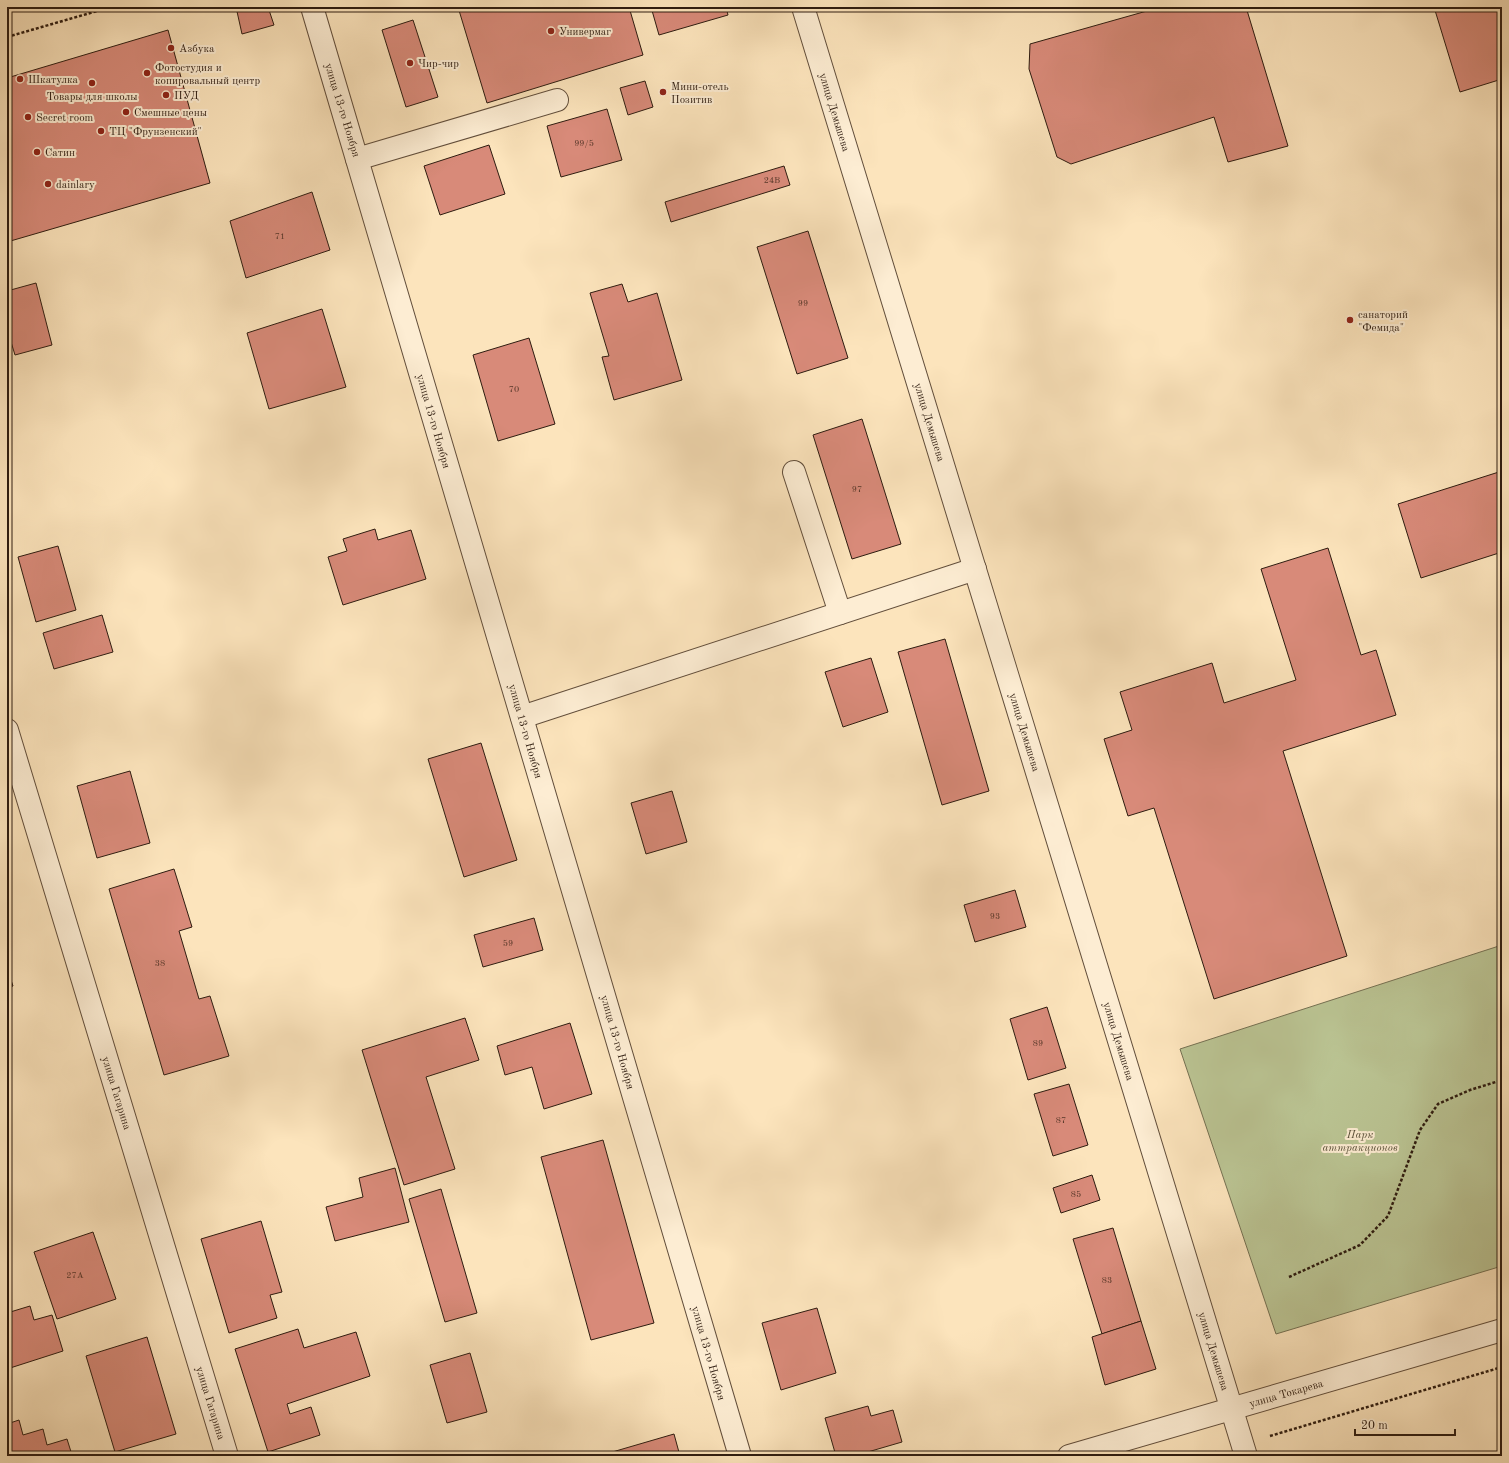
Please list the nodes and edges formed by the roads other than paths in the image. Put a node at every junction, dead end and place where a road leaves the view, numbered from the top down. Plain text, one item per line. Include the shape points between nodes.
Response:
1 (312, 7) edge
2 (803, 7) edge
3 (557, 100) dead end
4 (357, 159) junction
5 (794, 472) dead end
6 (975, 569) junction
7 (840, 613) junction
8 (522, 717) junction
9 (7, 730) edge
10 (1502, 1330) edge
11 (1232, 1408) junction
12 (1244, 1450) edge
13 (227, 1456) edge
14 (740, 1456) edge
15 (1069, 1456) edge

1 - 4 street, улица 13-го Ноября
2 - 6 street, улица Демышева
3 - 4 street
4 - 8 street, улица 13-го Ноября
5 - 7 street
6 - 7 street
6 - 11 street, улица Демышева
7 - 8 street
8 - 14 street, улица 13-го Ноября
9 - 13 street, улица Гагарина
10 - 11 street, улица Токарева
11 - 12 street, улица Демышева
11 - 15 street, улица Токарева

